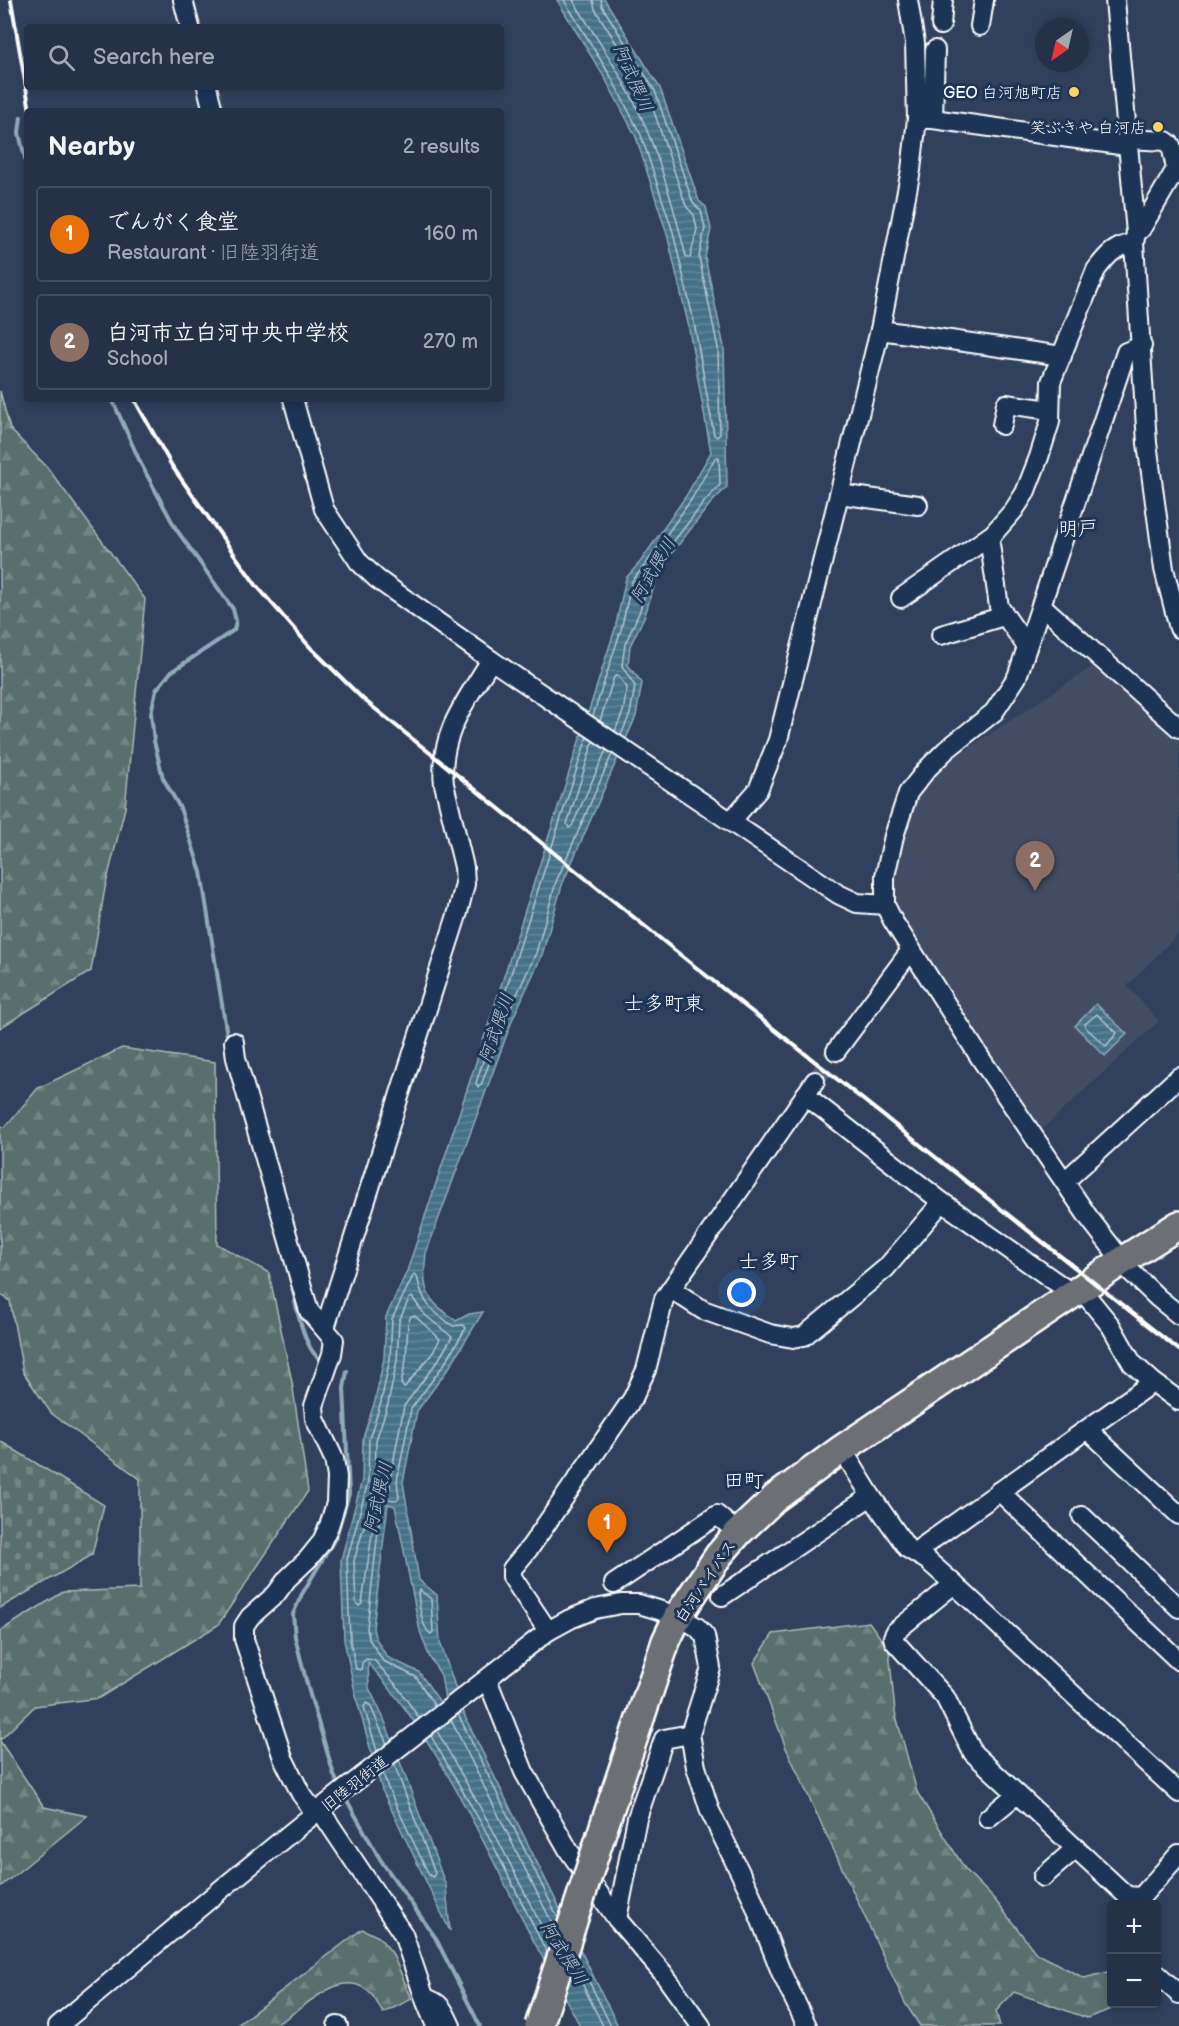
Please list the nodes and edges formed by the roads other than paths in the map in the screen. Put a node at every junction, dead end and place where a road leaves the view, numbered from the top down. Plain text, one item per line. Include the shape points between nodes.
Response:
1 (183, 0) edge
2 (908, 0) edge
3 (943, 0) edge
4 (984, 0) edge
5 (1115, 0) edge
6 (189, 24) edge
7 (941, 25) dead end
8 (980, 26) dead end
9 (934, 50) dead end
10 (208, 90) edge
11 (212, 108) edge
12 (925, 119) junction
13 (1127, 143) junction
14 (1178, 169) edge
15 (1135, 238) junction
16 (880, 330) junction
17 (1142, 346) junction
18 (1062, 356) junction
19 (294, 402) edge
20 (1050, 410) junction
21 (1002, 425) dead end
22 (839, 494) junction
23 (918, 505) dead end
24 (989, 537) junction
25 (1171, 564) edge
26 (901, 598) dead end
27 (1042, 606) junction
28 (1004, 616) junction
29 (1179, 628) edge
30 (941, 635) dead end
31 (1028, 647) junction
32 (491, 660) junction
33 (1179, 728) edge
34 (731, 821) junction
35 (885, 905) junction
36 (911, 950) junction
37 (234, 1042) dead end
38 (836, 1051) tunnel mouth
39 (1179, 1077) edge
40 (1065, 1181) junction
41 (942, 1202) junction
42 (1179, 1225) edge
43 (1122, 1261) junction
44 (671, 1289) junction
45 (1076, 1292) junction
46 (1179, 1315) edge
47 (325, 1328) junction
48 (1153, 1382) junction
49 (1179, 1401) edge
50 (1088, 1430) junction
51 (842, 1449) junction
52 (999, 1491) junction
53 (871, 1496) junction
54 (1179, 1515) edge
55 (1082, 1516) dead end
56 (738, 1533) junction
57 (915, 1552) junction
58 (614, 1584) dead end
59 (954, 1584) junction
60 (722, 1596) dead end
61 (1179, 1608) edge
62 (678, 1616) junction
63 (548, 1630) junction
64 (1177, 1655) edge
65 (485, 1681) junction
66 (690, 1734) junction
67 (1179, 1792) edge
68 (1017, 1794) junction
69 (323, 1807) junction
70 (988, 1818) dead end
71 (1076, 1848) junction
72 (1179, 1854) edge
73 (1043, 1877) dead end
74 (617, 1919) junction
75 (1161, 1978) edge
76 (1179, 1994) edge
77 (429, 2015) edge
78 (58, 2026) edge
79 (451, 2026) edge
80 (539, 2026) edge
81 (701, 2026) edge
82 (807, 2026) edge

1 - 6 street
2 - 12 street
3 - 7 street
4 - 8 street
5 - 13 street
9 - 12 street via 942,76
10 - 11 street
12 - 13 street
12 - 16 street
13 - 14 street via 1166,141 1172,145
13 - 15 street
14 - 15 street
15 - 17 street
15 - 18 street via 1119,246 1096,270
16 - 18 street
16 - 22 street
17 - 25 street via 1147,443
17 - 27 street via 1126,352
18 - 20 street via 1051,382
19 - 32 street via 324,509 359,562
20 - 21 street via 1006,405
20 - 24 street via 1050,422 1024,493
22 - 23 street
22 - 34 street via 778,740 758,790
24 - 26 street
24 - 28 street via 996,594
25 - 29 street
27 - 31 street
27 - 33 street
28 - 30 street
28 - 31 street
31 - 35 street via 1017,677 994,712 946,750 908,792 885,876
32 - 34 street
32 - 47 street via 453,722 445,746 444,784 465,884
34 - 35 street via 838,894 857,903
35 - 36 street
36 - 38 street
36 - 40 street
37 - 47 street via 309,1311
39 - 40 street
40 - 43 street
41 - 44 street via 886,1268 804,1336 770,1334 703,1310
41 - 44 street via 810,1088
41 - 45 street
42 - 43 highway
43 - 45 highway
43 - 46 street
44 - 63 street via 664,1299 646,1370 633,1398 512,1569 512,1577
45 - 48 street via 1089,1299 1111,1326 1132,1363
45 - 51 highway, 白河バイパス
47 - 69 street via 334,1340 314,1406 315,1419 334,1460 336,1503 321,1543 244,1626 244,1639 284,1758 310,1806
48 - 49 street
48 - 50 street
50 - 52 street
50 - 54 street
51 - 53 street
51 - 56 highway, 白河バイパス via 775,1498
52 - 57 street
52 - 64 street
53 - 57 street via 906,1548
53 - 60 street
55 - 61 street
56 - 58 street via 717,1515
56 - 62 highway, 白河バイパス
57 - 59 street
59 - 67 street
59 - 68 street via 896,1631 894,1641 945,1697 973,1752
62 - 63 street, 旧陸羽街道 via 639,1604 621,1604 595,1609
62 - 66 street, 旧陸羽街道 via 705,1636 711,1668
62 - 80 highway, 白河バイパス, bridge via 658,1663
63 - 65 street, 旧陸羽街道
65 - 69 street, 旧陸羽街道
65 - 74 street via 524,1772 569,1851
66 - 74 street via 664,1739 637,1818
66 - 82 street via 710,1811
68 - 70 street
68 - 71 street
69 - 77 street via 324,1816 403,1934
69 - 78 street, 旧陸羽街道
71 - 72 street via 1127,1896 1141,1897
71 - 73 street
74 - 81 street
75 - 76 street
77 - 79 street via 435,2001

